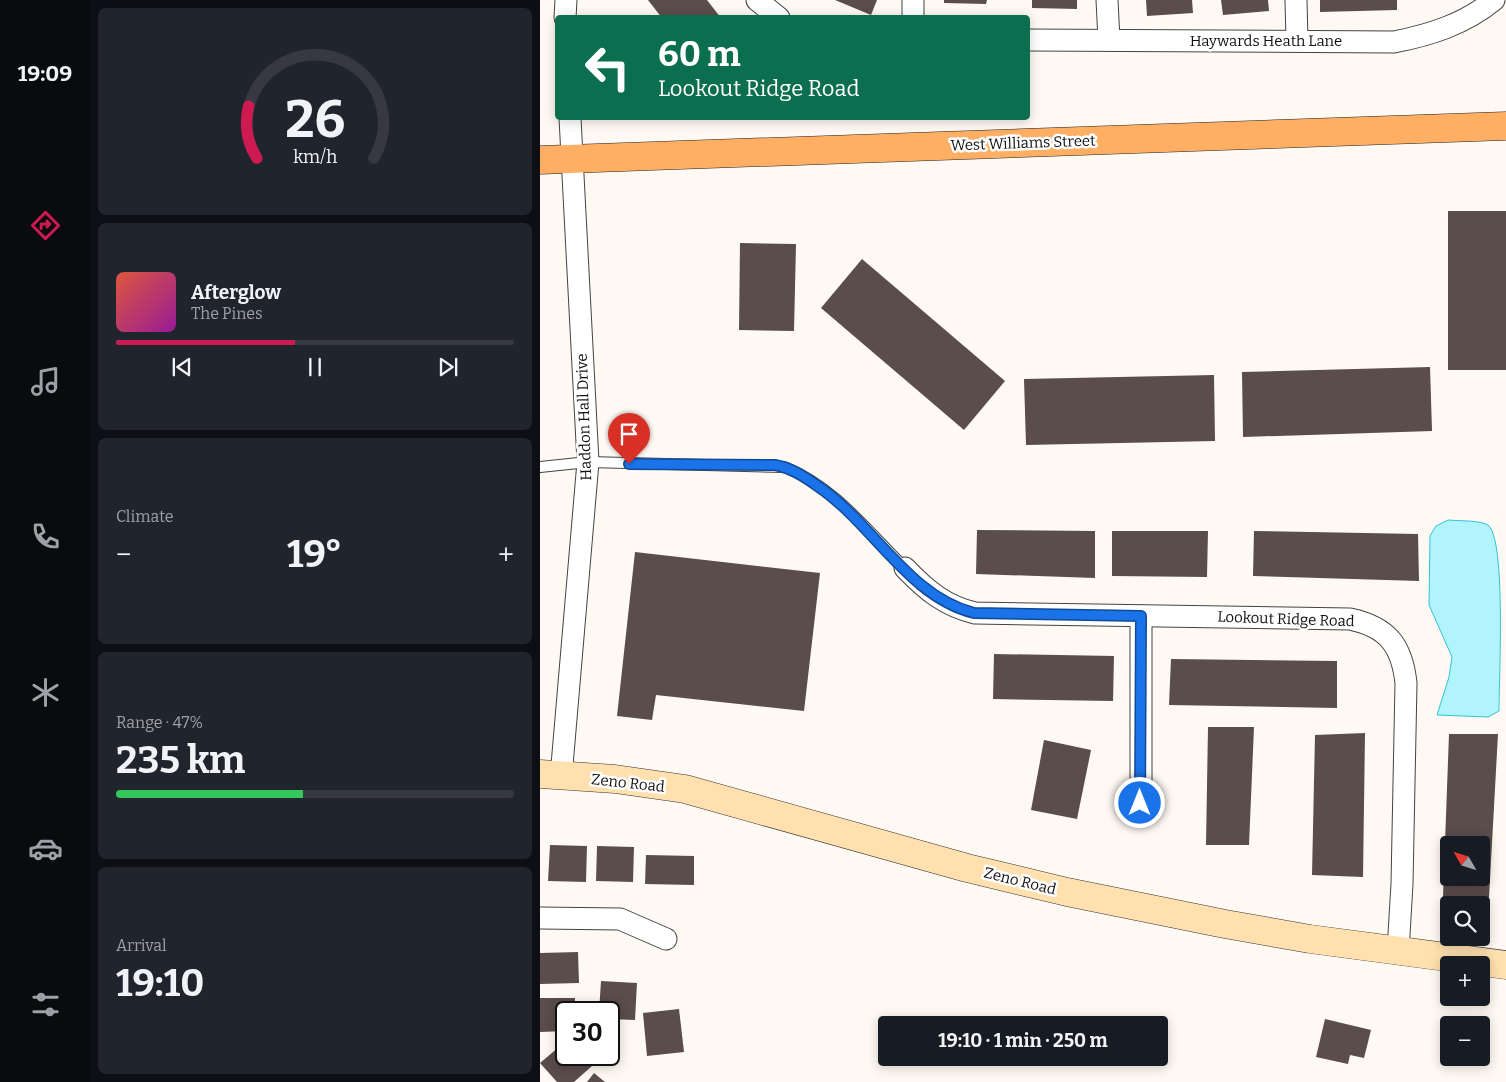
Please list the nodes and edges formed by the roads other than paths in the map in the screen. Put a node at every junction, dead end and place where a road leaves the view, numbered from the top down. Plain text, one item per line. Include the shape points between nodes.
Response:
1 (566, 0) edge
2 (757, 0) edge
3 (913, 0) edge
4 (1107, 0) edge
5 (1296, 0) edge
6 (1494, 0) edge
7 (565, 15) edge
8 (775, 15) edge
9 (913, 15) edge
10 (1030, 40) edge
11 (1109, 40) junction
12 (1297, 41) junction
13 (570, 120) edge
14 (1506, 126) edge
15 (572, 159) junction
16 (540, 160) edge
17 (588, 462) junction
18 (540, 467) edge
19 (905, 568) joint
20 (1141, 616) junction
21 (550, 776) edge
22 (1140, 803) dead end
23 (540, 918) edge
24 (666, 939) dead end
25 (1398, 951) junction
26 (1506, 965) edge

1 - 7 street
2 - 8 street
3 - 9 street
4 - 11 street
5 - 12 street
6 - 12 street, Haywards Heath Lane via 1440,31 1394,42
10 - 11 street, Haywards Heath Lane
11 - 12 street, Haywards Heath Lane
13 - 15 street, Haddon Hall Drive
14 - 15 main road, West Williams Street
15 - 16 main road, West Williams Street
15 - 17 street, Haddon Hall Drive
17 - 18 lane
17 - 19 lane via 784,467 810,480 845,507
17 - 21 street, Haddon Hall Drive
19 - 20 street, Lookout Ridge Road via 946,604 974,613
20 - 22 street
20 - 25 street, Lookout Ridge Road via 1350,619 1373,626 1396,645 1402,657 1406,683
21 - 25 street, Zeno Road via 615,779 685,789 867,842 1067,892 1291,936
23 - 24 street via 620,919
25 - 26 street, Zeno Road

